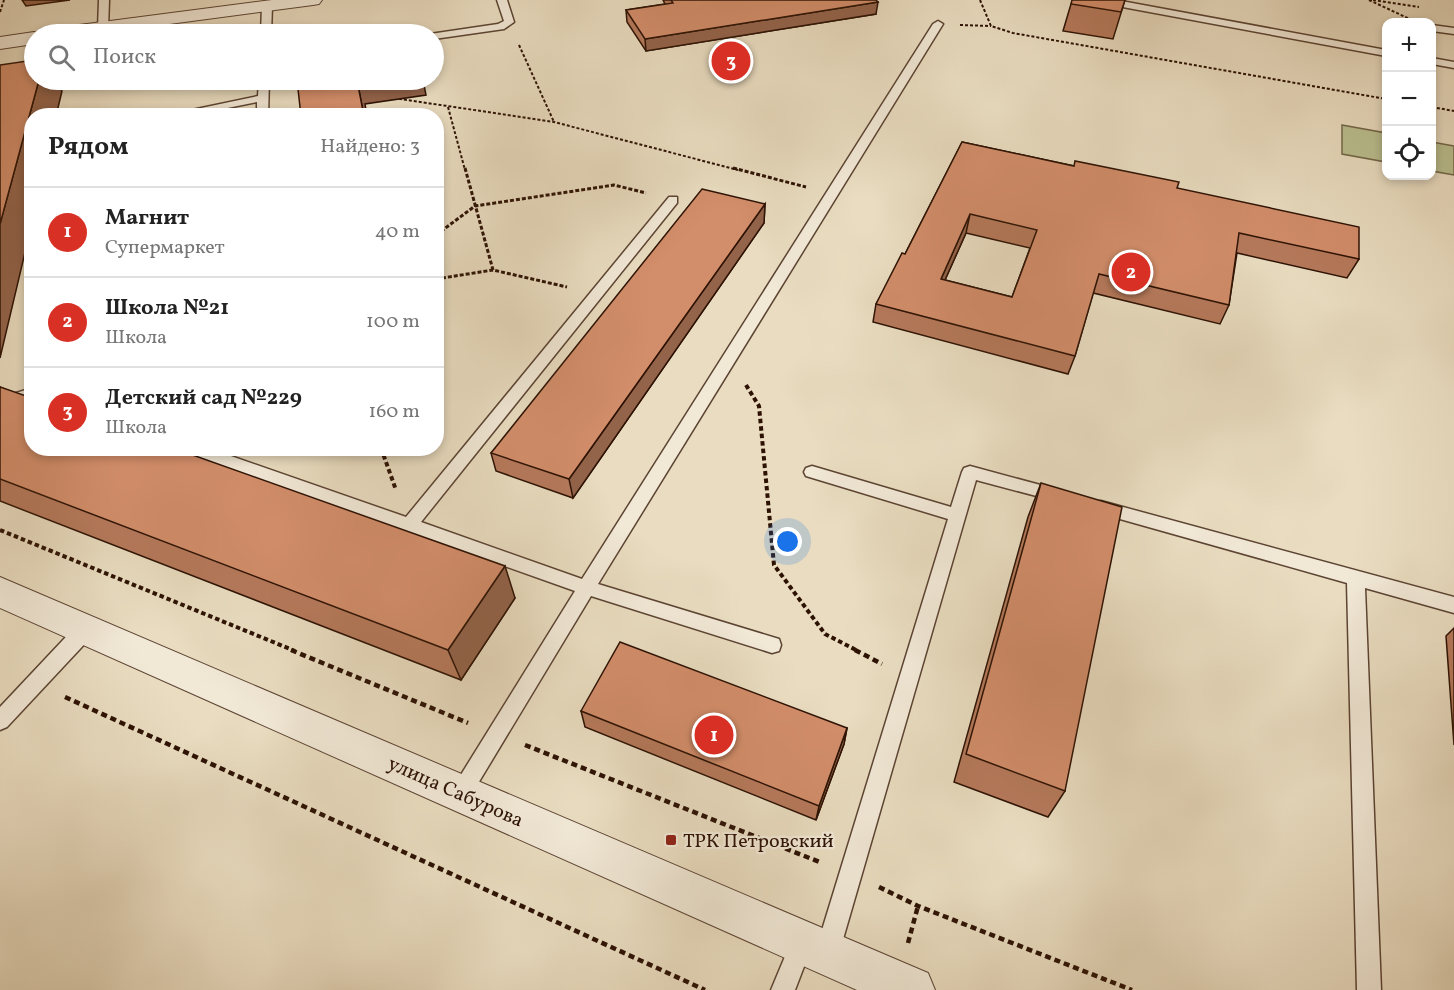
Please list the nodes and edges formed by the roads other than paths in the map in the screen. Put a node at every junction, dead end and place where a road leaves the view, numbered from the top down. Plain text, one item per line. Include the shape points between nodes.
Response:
1 (104, 0) edge
2 (313, 0) edge
3 (502, 0) edge
4 (1101, 0) edge
5 (1143, 5) edge
6 (267, 6) junction
7 (103, 24) edge
8 (133, 24) edge
9 (266, 24) edge
10 (938, 24) dead end
11 (1436, 29) edge
12 (1454, 31) edge
13 (444, 35) edge
14 (24, 39) edge
15 (0, 43) edge
16 (1382, 52) edge
17 (1436, 62) edge
18 (1454, 65) edge
19 (263, 90) edge
20 (263, 98) junction
21 (210, 108) edge
22 (262, 108) edge
23 (673, 200) road end
24 (24, 395) edge
25 (0, 404) edge
26 (212, 456) edge
27 (812, 472) dead end
28 (957, 515) junction
29 (409, 525) junction
30 (1356, 576) junction
31 (588, 588) junction
32 (0, 592) edge
33 (1454, 606) edge
34 (86, 629) junction
35 (772, 645) dead end
36 (0, 721) edge
37 (461, 793) junction
38 (815, 948) junction
39 (783, 990) edge
40 (911, 990) edge
41 (1369, 990) edge

1 - 7 lane
2 - 6 street
3 - 13 lane via 509,22 494,29
4 - 5 lane
5 - 16 lane
6 - 8 street
6 - 9 lane
10 - 31 lane
11 - 12 lane
14 - 15 street
17 - 18 lane
19 - 20 lane
20 - 21 lane
20 - 22 lane
23 - 29 lane
24 - 25 lane
26 - 29 lane
27 - 28 lane
28 - 30 lane via 970,472
28 - 38 lane via 851,874
29 - 31 lane
30 - 33 lane
30 - 41 lane
31 - 35 lane
31 - 37 lane
32 - 34 street, улица Сабурова
34 - 36 lane
34 - 37 street, улица Сабурова
37 - 38 street, улица Сабурова
38 - 39 lane
38 - 40 street, улица Сабурова

